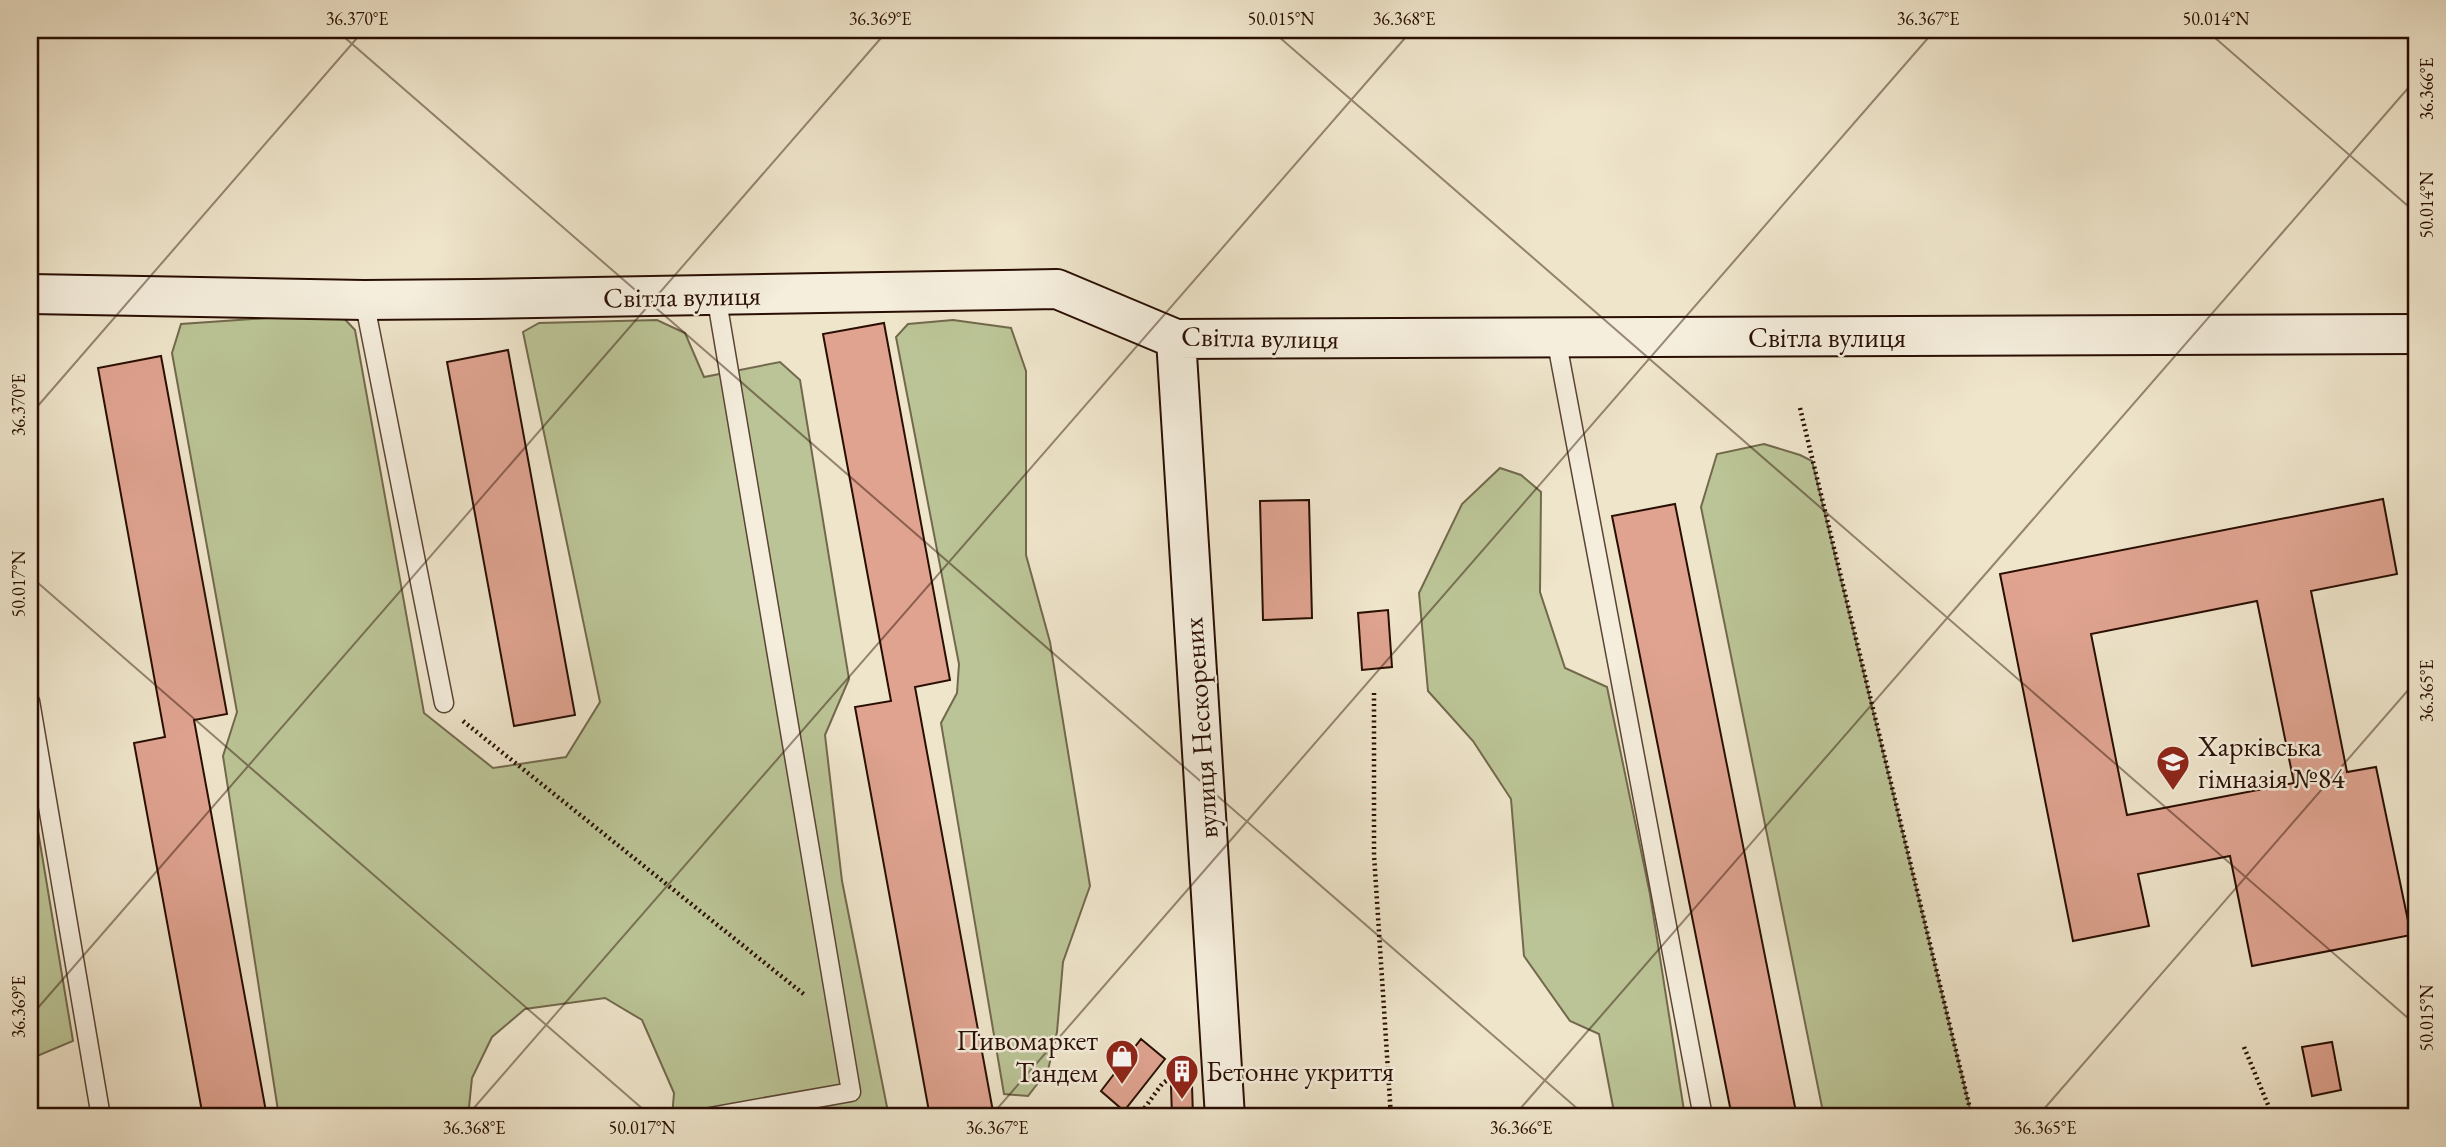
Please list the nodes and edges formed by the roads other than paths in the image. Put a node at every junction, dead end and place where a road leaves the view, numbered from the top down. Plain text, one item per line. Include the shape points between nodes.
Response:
1 (30, 294) edge
2 (716, 295) junction
3 (364, 300) junction
4 (2416, 334) edge
5 (1556, 338) junction
6 (1175, 339) junction
7 (30, 701) edge
8 (444, 703) road end
9 (101, 1117) edge
10 (710, 1117) edge
11 (1225, 1117) edge
12 (1703, 1117) edge

1 - 3 street, Світла вулиця
2 - 3 street, Світла вулиця
2 - 6 street, Світла вулиця via 1056,289
2 - 10 lane via 851,1092
3 - 8 lane
4 - 5 street, Світла вулиця
5 - 6 street, Світла вулиця
5 - 12 lane
6 - 11 street, вулиця Нескорених
7 - 9 lane

